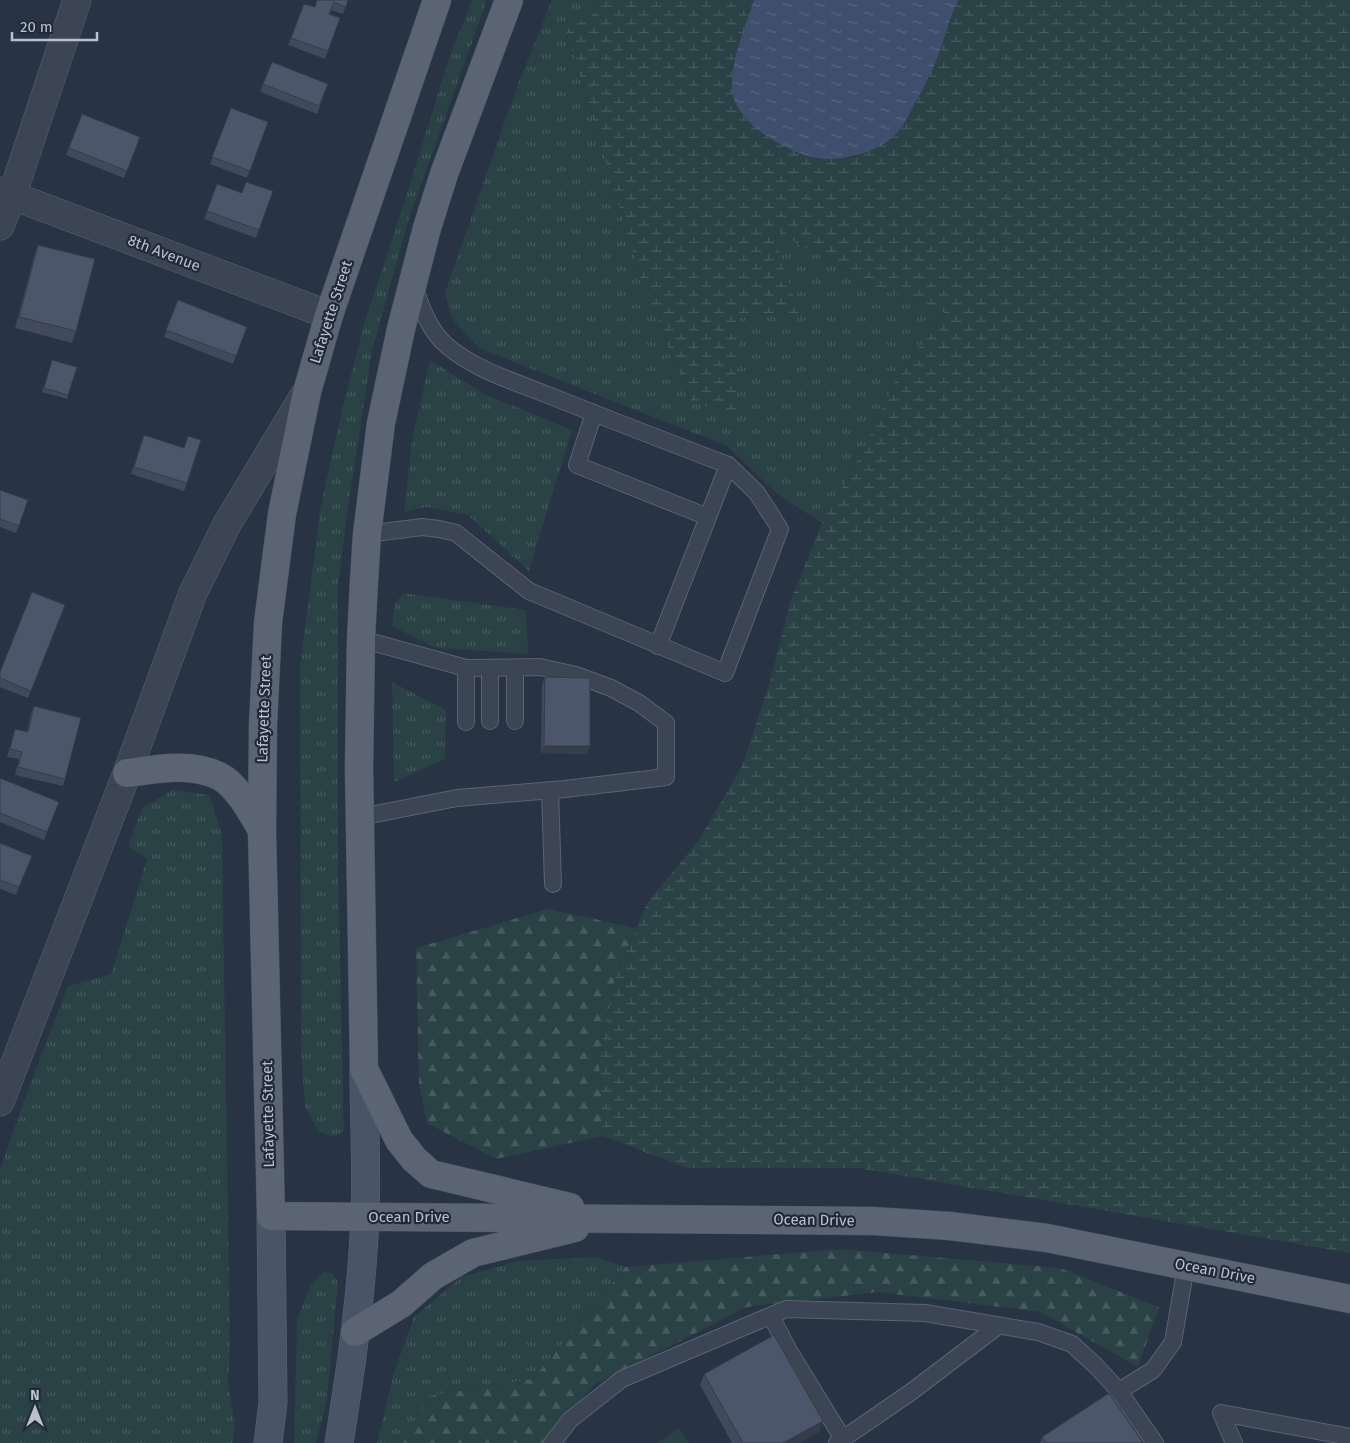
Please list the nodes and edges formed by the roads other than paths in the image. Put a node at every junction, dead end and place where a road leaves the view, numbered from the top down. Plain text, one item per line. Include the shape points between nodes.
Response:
1 (77, 0) edge
2 (437, 0) edge
3 (509, 0) edge
4 (6, 193) edge
5 (0, 226) edge
6 (412, 283) junction
7 (329, 315) junction
8 (307, 392) junction
9 (594, 413) junction
10 (728, 465) junction
11 (708, 517) junction
12 (367, 534) junction
13 (361, 639) junction
14 (658, 646) junction
15 (466, 668) junction
16 (490, 668) junction
17 (515, 668) junction
18 (490, 720) dead end
19 (515, 720) dead end
20 (466, 722) dead end
21 (127, 773) junction
22 (550, 790) junction
23 (360, 817) junction
24 (262, 830) junction
25 (553, 884) dead end
26 (364, 1070) junction
27 (2, 1090) edge
28 (271, 1216) junction
29 (365, 1216) junction
30 (615, 1218) junction
31 (1186, 1266) junction
32 (1350, 1299) edge
33 (771, 1316) junction
34 (998, 1326) junction
35 (355, 1332) junction
36 (1119, 1391) junction
37 (1324, 1437) edge
38 (1350, 1437) edge
39 (840, 1441) edge
40 (268, 1443) edge
41 (339, 1443) edge
42 (552, 1443) edge
43 (1155, 1443) edge
44 (1234, 1443) edge

1 - 4 street
2 - 7 main road, Lafayette Street
3 - 6 main road via 444,174
4 - 5 street
4 - 7 street, 8th Avenue
6 - 9 lane via 432,327 460,356 500,376
6 - 12 main road via 381,423
7 - 8 main road, Lafayette Street
8 - 21 street via 210,557 193,594
8 - 24 main road, Lafayette Street via 282,514 268,623 262,725
9 - 10 lane
9 - 11 lane via 577,464
10 - 11 lane
10 - 14 lane via 758,494 780,530 724,673
11 - 14 lane
12 - 13 main road
12 - 14 lane via 422,527 456,533 529,591
13 - 15 lane
13 - 23 main road
15 - 16 lane
15 - 20 lane
16 - 17 lane
16 - 18 lane
17 - 19 lane
17 - 22 lane via 576,674 639,703 666,723 666,777
21 - 24 main road via 172,768 220,776 244,800
21 - 27 street
22 - 23 lane via 466,790
22 - 25 lane
23 - 26 main road
24 - 28 main road, Lafayette Street
26 - 29 main road
26 - 30 main road via 399,1140 431,1174
28 - 29 main road, Ocean Drive
28 - 40 main road, Lafayette Street via 272,1403
29 - 30 main road, Ocean Drive
29 - 35 main road
30 - 31 main road, Ocean Drive via 873,1221 950,1226 1046,1238
30 - 35 main road via 473,1253 433,1276 401,1304
31 - 32 main road, Ocean Drive
31 - 36 lane via 1173,1342 1153,1370
33 - 34 lane via 786,1309 925,1313
33 - 39 lane
33 - 42 lane via 622,1379 570,1420
34 - 36 lane via 1038,1332 1072,1344
34 - 39 lane
35 - 41 main road
36 - 43 lane
37 - 38 lane
37 - 44 lane via 1220,1413

